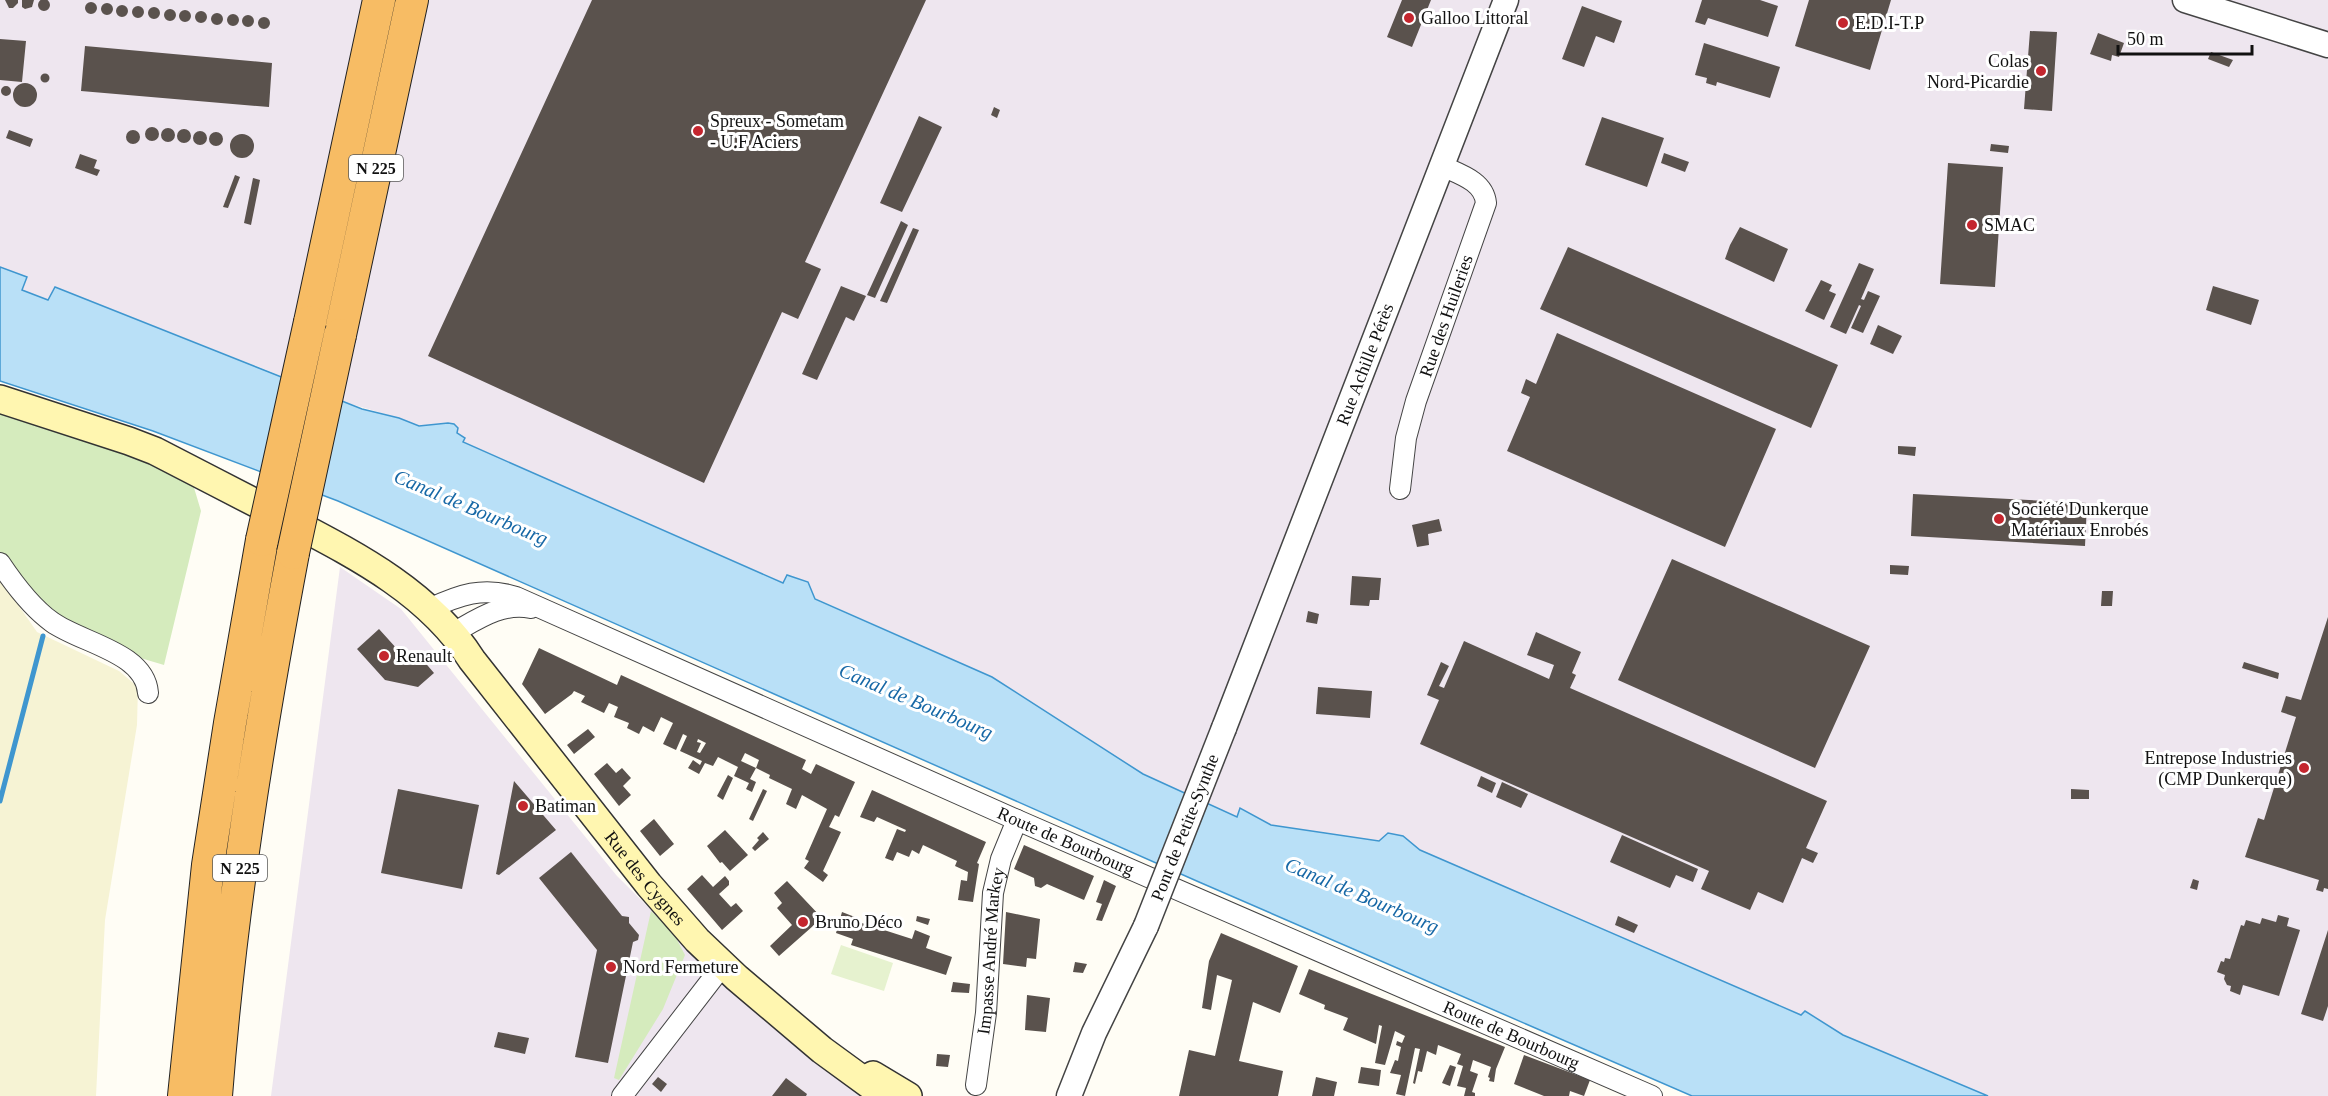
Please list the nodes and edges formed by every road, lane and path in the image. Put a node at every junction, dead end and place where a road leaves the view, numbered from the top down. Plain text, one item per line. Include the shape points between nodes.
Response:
1 (379, 0) edge
2 (412, 0) edge
3 (418, 0) edge
4 (1506, 0) edge
5 (2185, 0) edge
6 (2328, 45) edge
7 (401, 51) junction
8 (1442, 166) junction
9 (0, 399) edge
10 (1400, 489) dead end
11 (0, 563) edge
12 (429, 609) junction
13 (547, 611) junction
14 (453, 633) junction
15 (148, 693) dead end
16 (1224, 728) joint
17 (1017, 820) junction
18 (1146, 926) junction
19 (723, 965) junction
20 (760, 998) junction
21 (976, 1085) dead end
22 (184, 1096) edge
23 (216, 1096) edge
24 (622, 1096) edge
25 (885, 1096) edge
26 (908, 1096) edge
27 (1069, 1096) edge
28 (1083, 1096) edge
29 (1652, 1096) edge

1 - 22 highway, N 225, bridge via 262,540 208,865
2 - 7 highway, N 225
3 - 7 highway
4 - 8 street, Rue Achille Pérès
5 - 6 street
7 - 23 highway, N 225, bridge via 267,690 242,849
8 - 10 street, Rue des Huileries via 1478,185 1486,203 1414,408
8 - 16 street, Rue Achille Pérès
9 - 12 main road, Rue des Cygnes via 155,452 346,550
11 - 15 street via 52,622 134,664 145,677
12 - 13 street, Route de Bourbourg via 460,595 487,591 516,597
12 - 14 main road, Rue des Cygnes
13 - 14 street, Route de Bourbourg via 509,607
13 - 17 street, Route de Bourbourg
14 - 19 main road, Rue des Cygnes via 650,885
16 - 18 street, Pont de Petite-Synthe, bridge
17 - 21 street, Impasse André Markey via 1001,859 993,893 986,1013
17 - 29 street, Route de Bourbourg
18 - 27 street
18 - 28 street
19 - 20 main road, Rue des Cygnes
19 - 24 street
20 - 25 main road, Rue des Cygnes
20 - 26 main road, Rue des Cygnes

